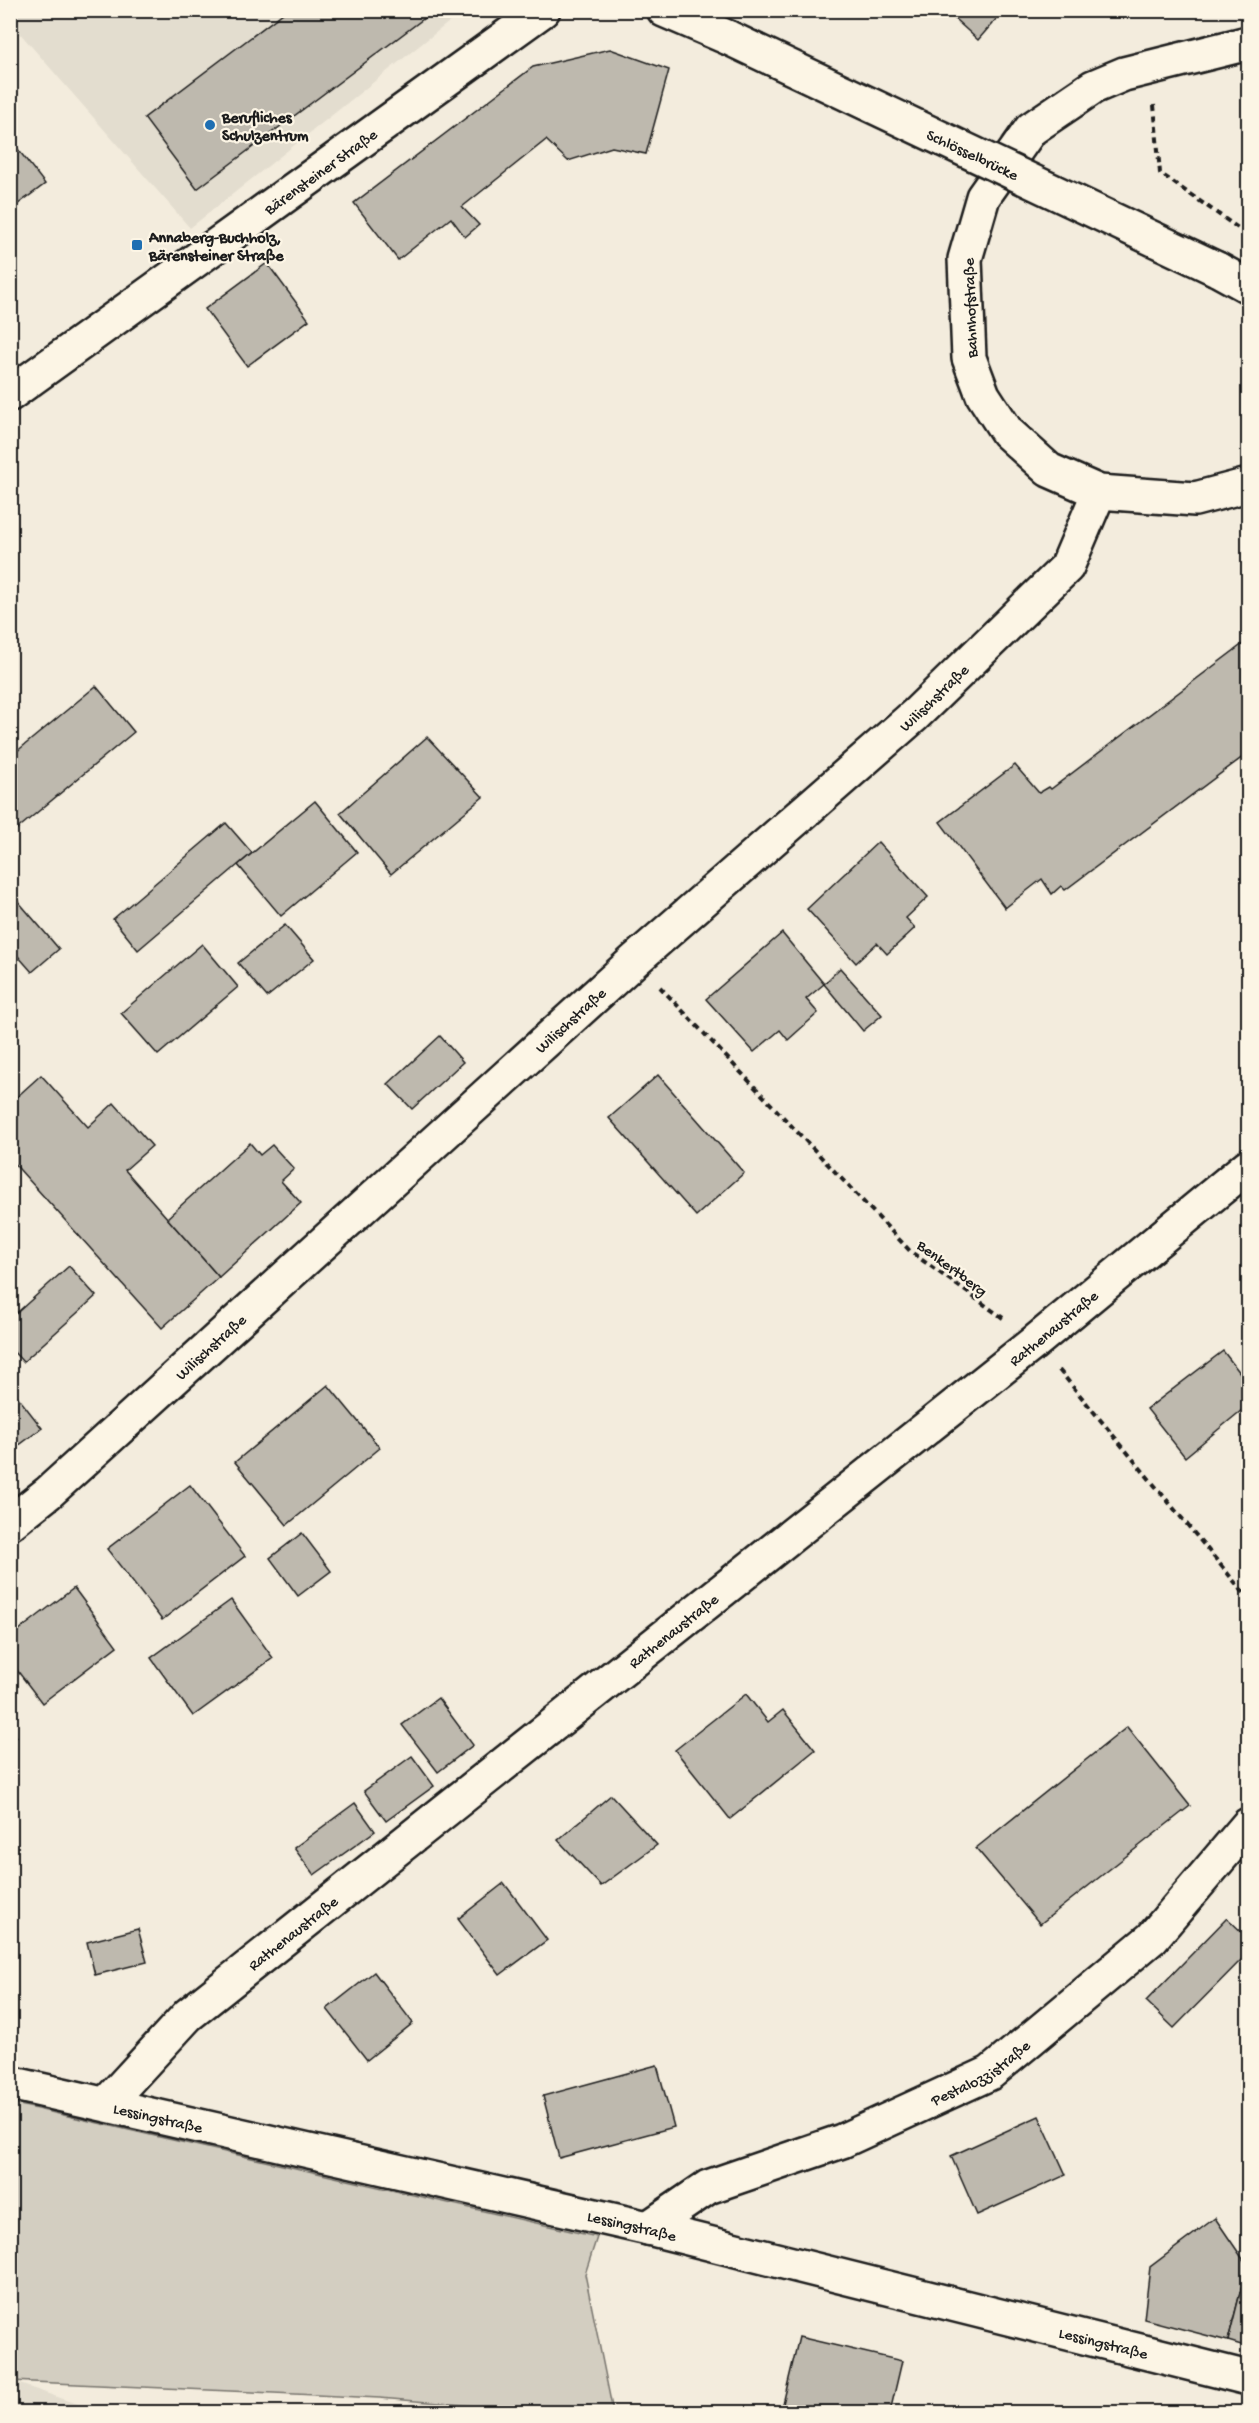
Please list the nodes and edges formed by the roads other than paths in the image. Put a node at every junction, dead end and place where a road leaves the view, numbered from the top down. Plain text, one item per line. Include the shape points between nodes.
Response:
1 (543, 10) edge
2 (664, 10) edge
3 (1248, 44) edge
4 (1248, 286) edge
5 (10, 394) edge
6 (1248, 485) edge
7 (1099, 492) junction
8 (1248, 1166) edge
9 (10, 1523) edge
10 (1248, 1825) edge
11 (10, 2083) edge
12 (106, 2104) junction
13 (648, 2228) junction
14 (1248, 2378) edge

1 - 5 street, Bärensteiner Straße
2 - 4 street, Schlösselbrücke, bridge
3 - 7 street, Bahnhofstraße via 1124,74 1093,87 1032,129 983,197 965,259 969,358 983,394 1007,432 1049,470
6 - 7 street, Bahnhofstraße via 1195,499
7 - 9 street, Wilischstraße via 1067,567 915,715 635,960 48,1493
8 - 12 street, Rathenaustraße via 1035,1342 188,2015
10 - 13 street, Pestalozzistraße via 1152,1938 990,2073 842,2141 708,2187
11 - 12 street, Lessingstraße
12 - 13 street, Lessingstraße
13 - 14 street, Lessingstraße

